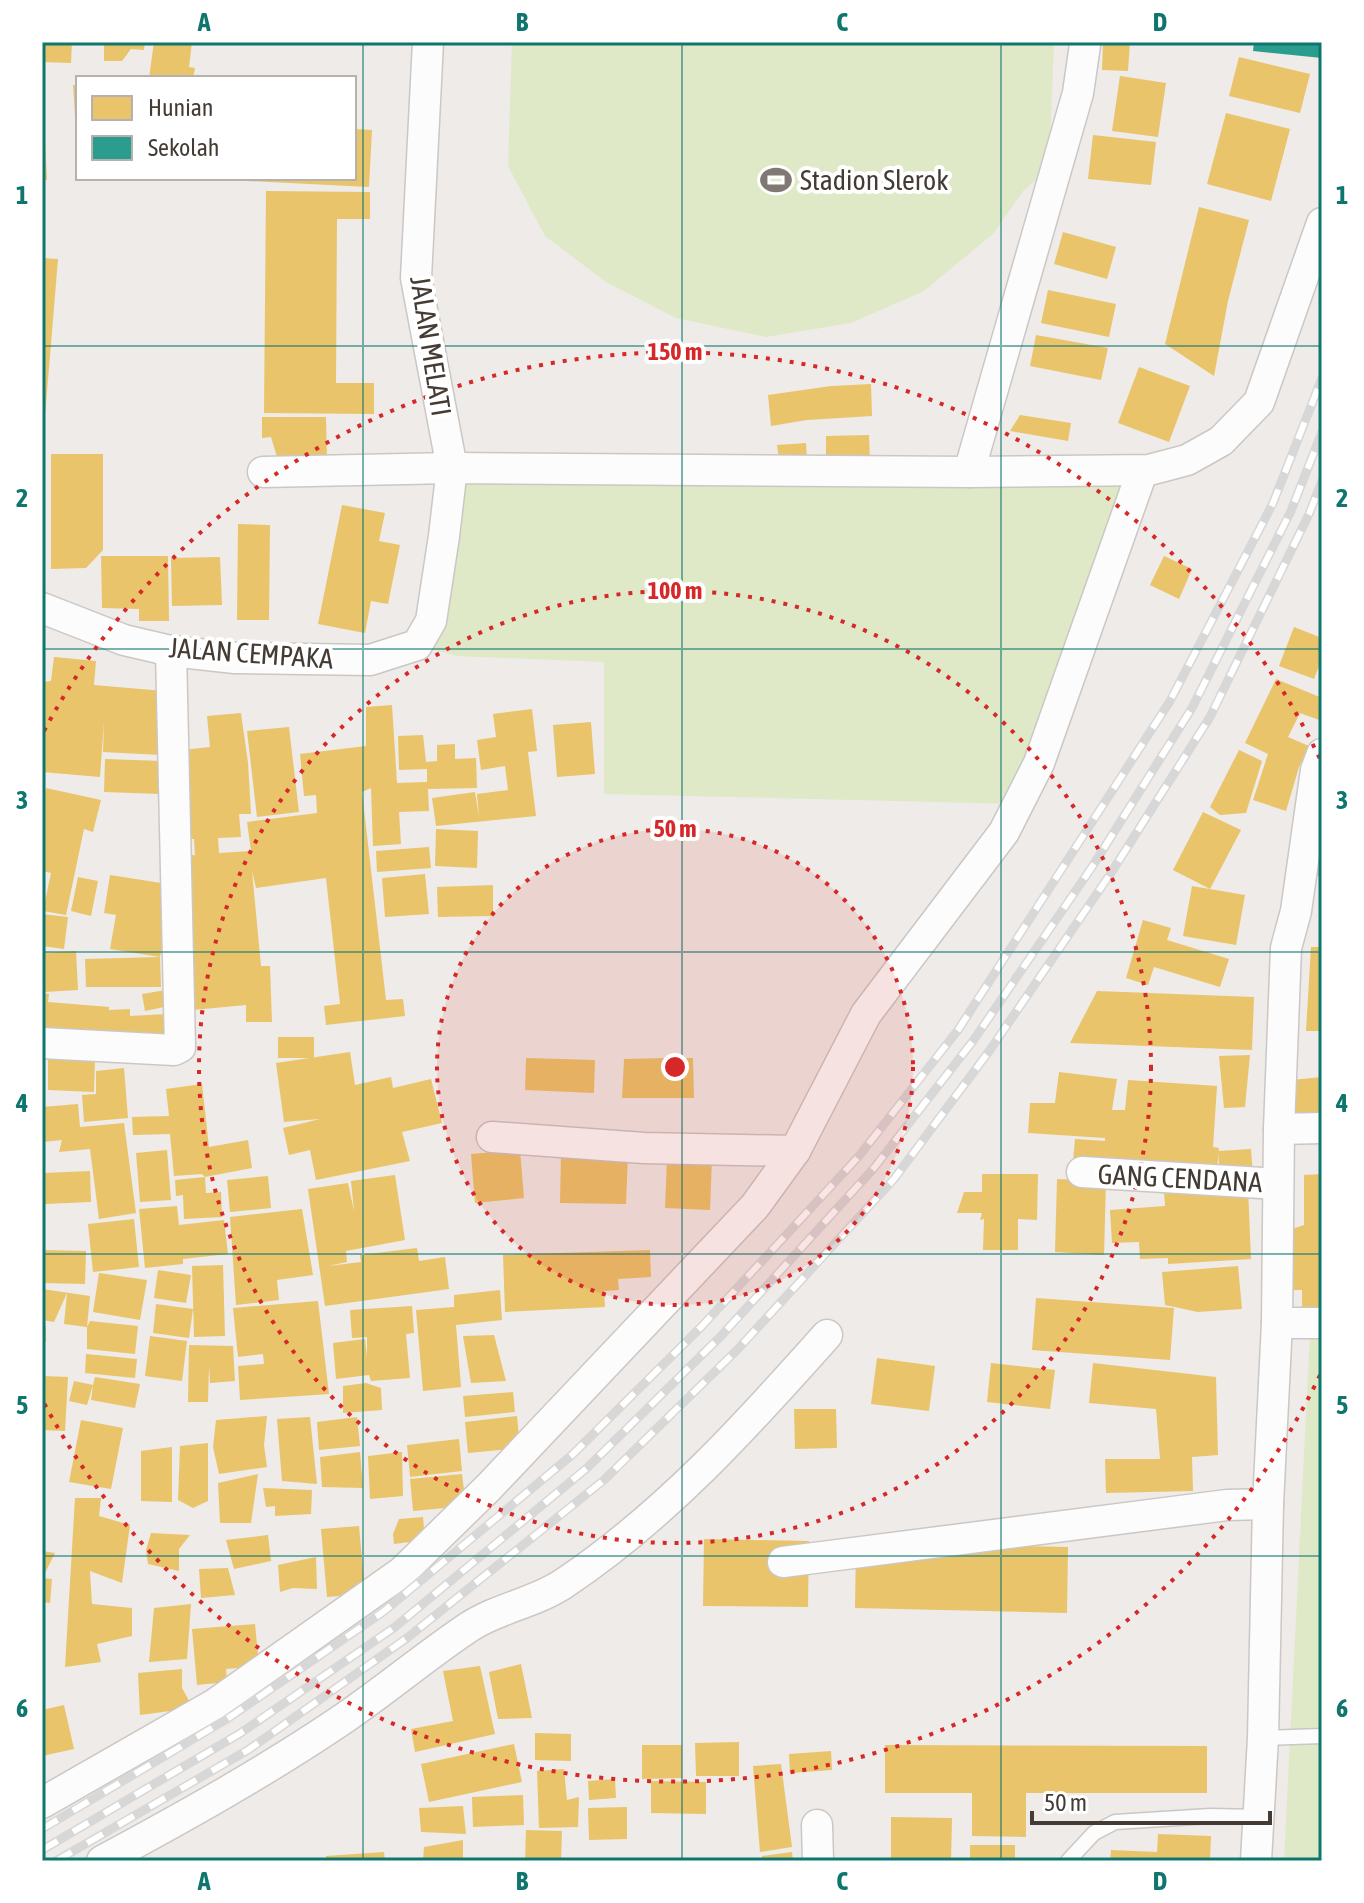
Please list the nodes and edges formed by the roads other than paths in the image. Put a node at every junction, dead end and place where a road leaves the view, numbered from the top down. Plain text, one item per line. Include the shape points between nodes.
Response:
1 (428, 42) edge
2 (1085, 45) dead end
3 (1322, 223) edge
4 (452, 468) junction
5 (263, 472) dead end
6 (969, 472) junction
7 (1142, 472) junction
8 (42, 608) edge
9 (417, 645) joint
10 (171, 651) junction
11 (1322, 754) edge
12 (1309, 910) edge
13 (42, 1043) edge
14 (1322, 1128) edge
15 (1279, 1129) junction
16 (492, 1137) dead end
17 (795, 1151) junction
18 (1082, 1172) dead end
19 (1278, 1184) junction
20 (1277, 1323) junction
21 (1322, 1323) edge
22 (827, 1335) dead end
23 (1268, 1504) junction
24 (783, 1562) dead end
25 (1322, 1736) edge
26 (1263, 1738) junction
27 (42, 1803) edge
28 (1259, 1817) junction
29 (817, 1825) dead end
30 (102, 1861) edge
31 (818, 1861) edge
32 (1068, 1861) edge
33 (1256, 1861) edge

1 - 4 street, JALAN MELATI via 416,278
2 - 6 street via 1078,93
3 - 7 street via 1259,402 1221,441 1187,460
4 - 5 street
4 - 6 street
4 - 9 street, JALAN MELATI via 431,621
6 - 7 street
7 - 17 street via 1020,804 866,1014
8 - 10 street, JALAN CEMPAKA via 124,640
9 - 10 street, JALAN CEMPAKA via 370,660 235,658
10 - 13 street via 180,1047
11 - 12 street via 1306,827
12 - 15 street via 1286,948
14 - 15 street
15 - 19 street
16 - 17 street
17 - 27 street via 755,1206 663,1305 402,1572 215,1704
18 - 19 street, GANG CENDANA
19 - 20 street
20 - 21 street
20 - 23 street
22 - 30 street via 727,1447 597,1560 550,1592 470,1626 264,1770
23 - 24 street
23 - 26 street
25 - 26 lane
26 - 28 street
28 - 32 lane via 1115,1822 1094,1833
28 - 33 street
29 - 31 street

